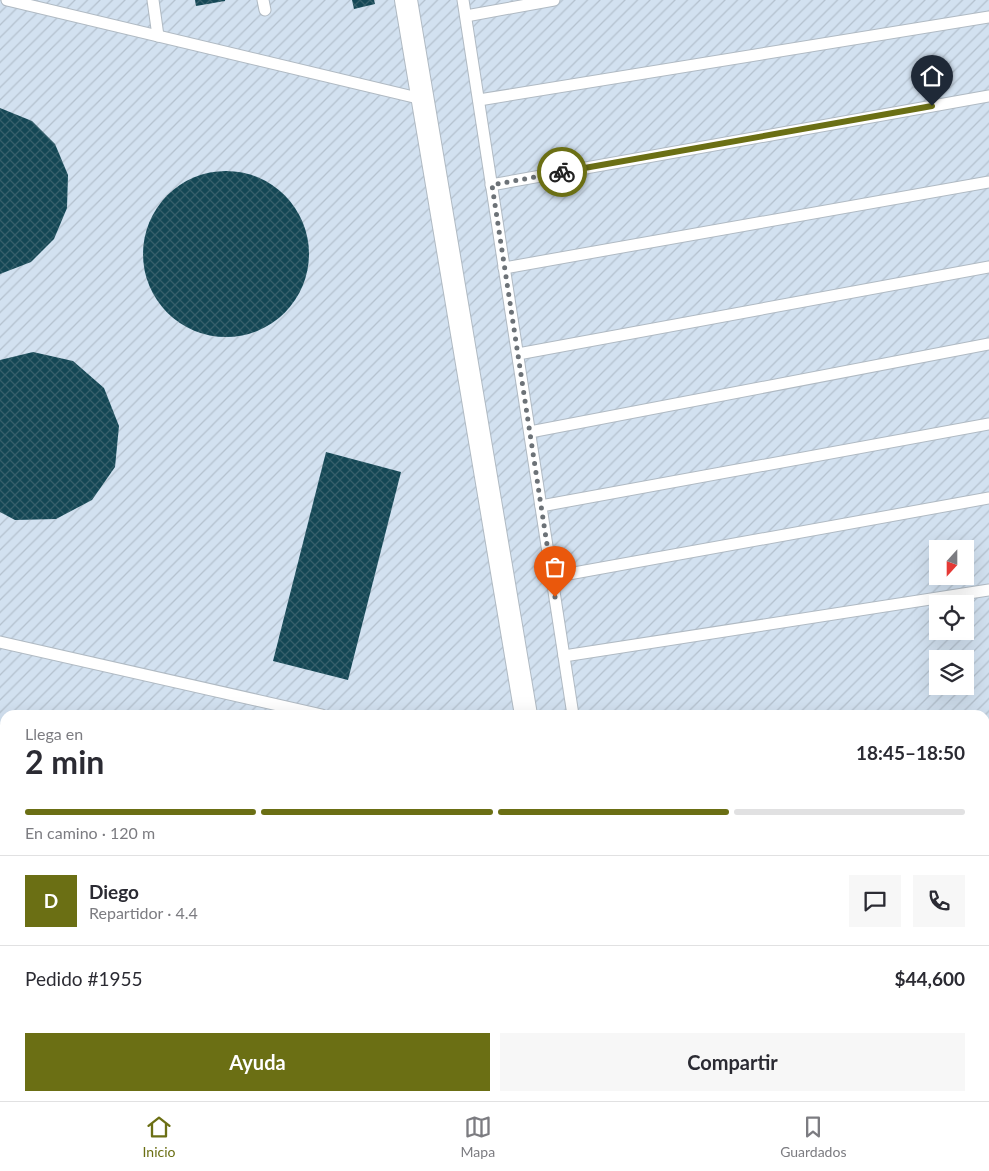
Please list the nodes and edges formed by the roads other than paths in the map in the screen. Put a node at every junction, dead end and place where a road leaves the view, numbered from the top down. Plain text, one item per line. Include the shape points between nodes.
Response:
1 (7, 0) edge
2 (153, 0) edge
3 (406, 0) edge
4 (463, 0) edge
5 (554, 0) edge
6 (466, 16) junction
7 (989, 17) edge
8 (158, 36) junction
9 (989, 96) edge
10 (422, 99) junction
11 (478, 100) junction
12 (989, 182) edge
13 (492, 185) junction
14 (989, 267) edge
15 (504, 268) junction
16 (989, 344) edge
17 (518, 354) junction
18 (989, 424) edge
19 (530, 432) junction
20 (989, 498) edge
21 (541, 506) junction
22 (552, 577) junction
23 (989, 590) edge
24 (0, 642) edge
25 (564, 656) junction
26 (300, 710) edge
27 (525, 710) edge
28 (572, 710) edge

1 - 8 lane
2 - 8 lane
3 - 10 street
4 - 6 lane
5 - 6 lane
6 - 11 lane
7 - 11 lane
8 - 10 lane
9 - 13 lane
10 - 27 street
11 - 13 lane
12 - 15 lane
13 - 15 lane
14 - 17 lane
15 - 17 lane
16 - 19 lane
17 - 19 lane
18 - 21 lane
19 - 21 lane
20 - 22 lane
21 - 22 lane
22 - 25 lane
23 - 25 lane
24 - 26 lane
25 - 28 lane

